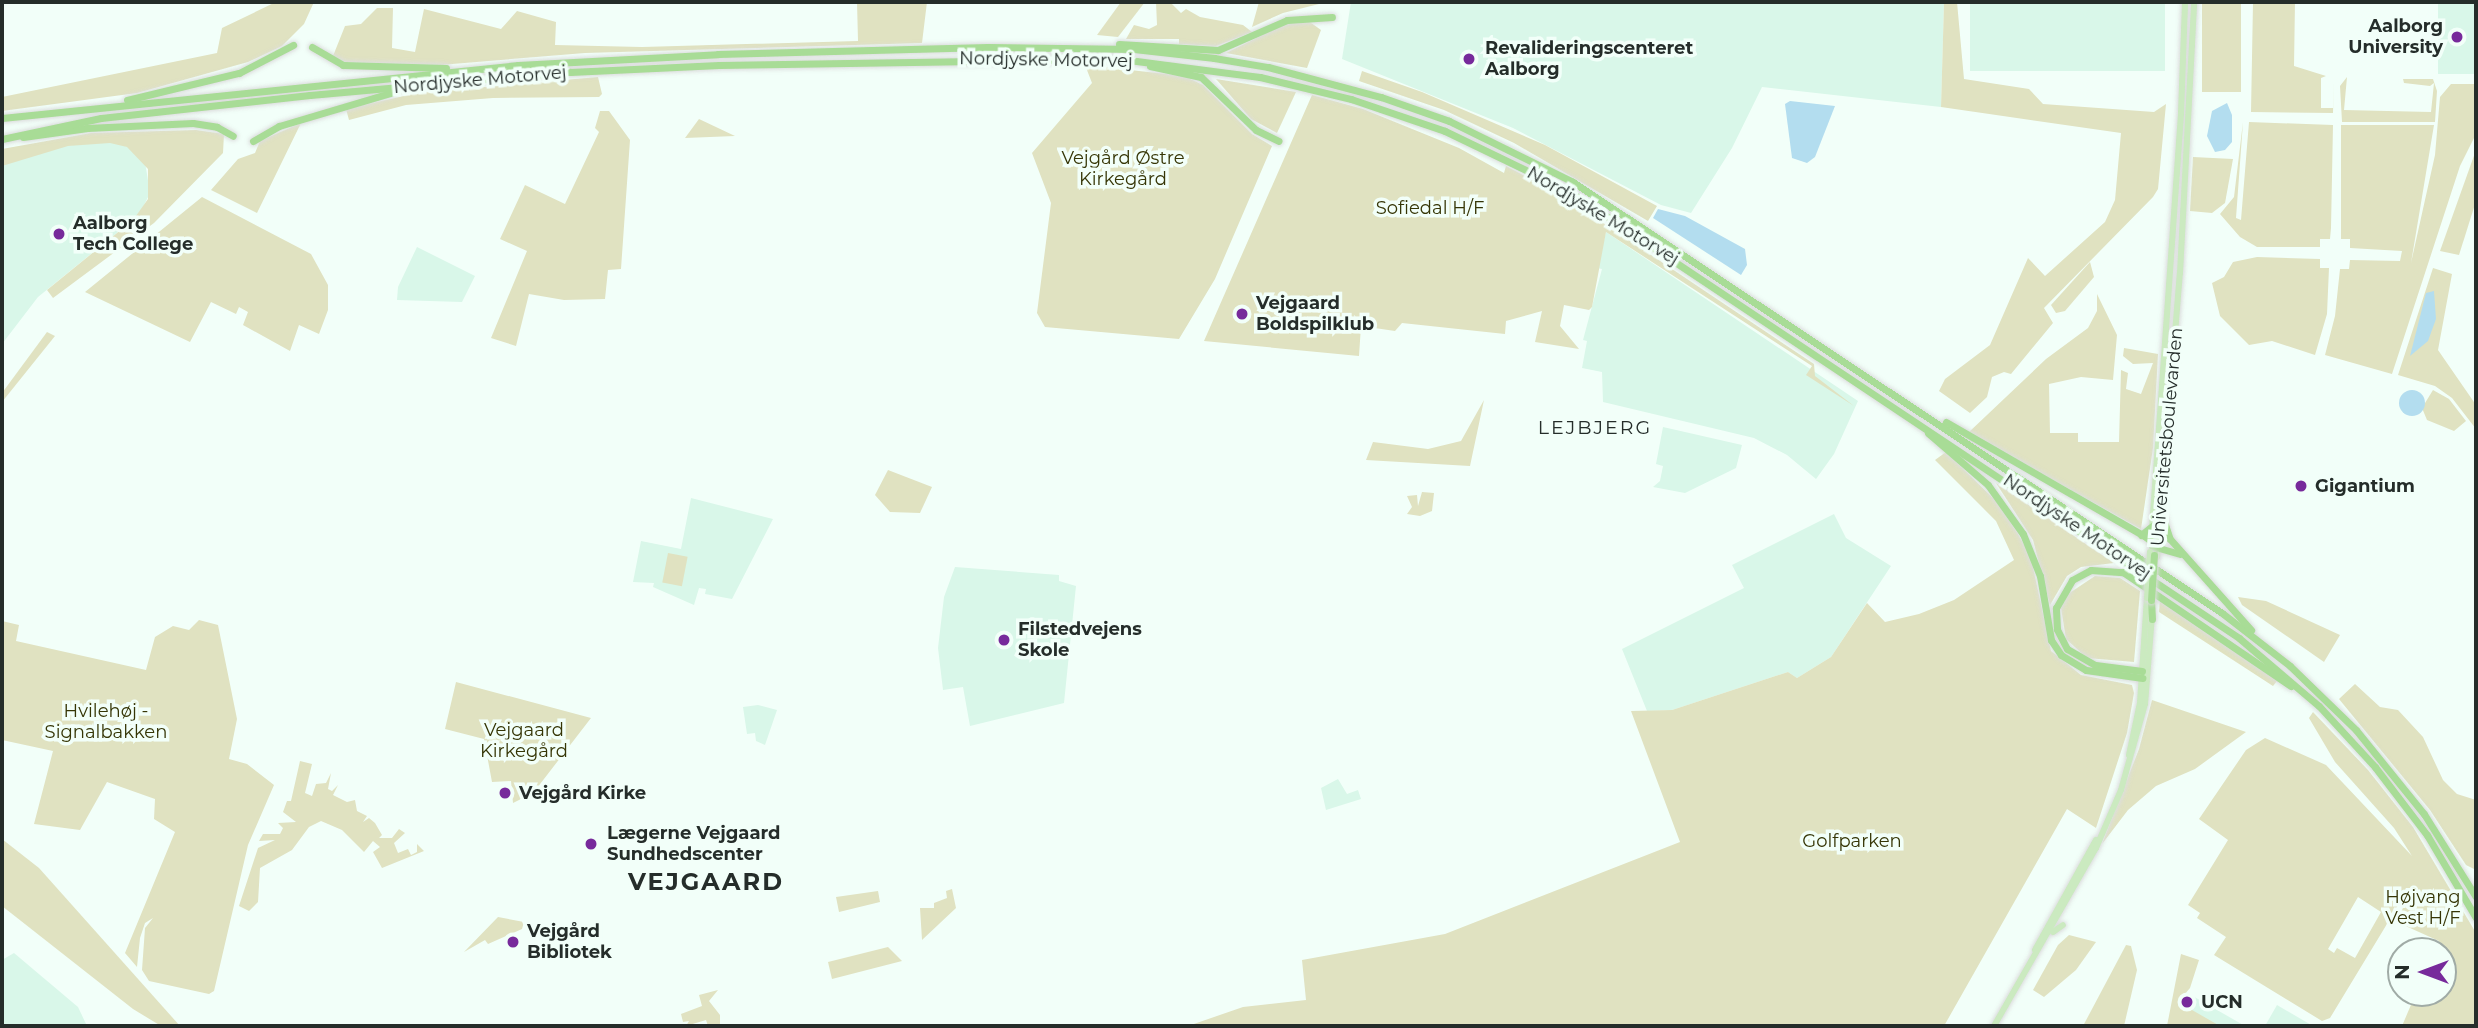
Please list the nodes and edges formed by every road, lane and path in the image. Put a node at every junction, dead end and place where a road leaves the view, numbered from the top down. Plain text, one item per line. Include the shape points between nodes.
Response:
1 (2185, 2) edge
2 (2194, 2) edge
3 (1332, 17) dead end
4 (293, 45) dead end
5 (313, 47) dead end
6 (1021, 47) junction
7 (1062, 57) junction
8 (495, 68) junction
9 (519, 76) junction
10 (40, 113) junction
11 (2, 118) edge
12 (233, 136) dead end
13 (2, 140) edge
14 (253, 141) dead end
15 (1279, 141) dead end
16 (1809, 336) junction
17 (1869, 388) junction
18 (2161, 512) junction
19 (2152, 526) junction
20 (2141, 534) junction
21 (2153, 549) junction
22 (2191, 563) junction
23 (2151, 600) junction
24 (2152, 619) joint
25 (2290, 666) junction
26 (2142, 675) junction
27 (2408, 808) junction
28 (2080, 864) junction
29 (2476, 897) edge
30 (2476, 918) edge
31 (2055, 920) junction
32 (2063, 925) dead end
33 (2026, 971) junction
34 (1994, 1026) edge

1 - 19 main road, Universitetsboulevarden
2 - 18 main road, Universitetsboulevarden
3 - 6 highway via 1287,20 1210,50 1108,44
4 - 10 highway via 239,73 133,99
5 - 8 highway via 334,62 353,66
6 - 8 highway, Nordjyske Motorvej via 718,54
6 - 16 highway, Nordjyske Motorvej via 1135,50 1268,67 1354,89 1449,121 1573,182
7 - 9 highway, Nordjyske Motorvej via 707,65
7 - 15 highway via 1190,72 1213,86 1256,130
7 - 17 highway, Nordjyske Motorvej via 1198,66 1260,76 1352,99 1445,131 1567,190
8 - 10 highway, Nordjyske Motorvej
9 - 13 highway, Nordjyske Motorvej via 101,118
9 - 14 highway via 369,97 269,130
10 - 11 highway, Nordjyske Motorvej
12 - 13 highway via 217,127 193,124 88,128
16 - 20 highway via 1997,453
16 - 25 highway, Nordjyske Motorvej via 2202,599
17 - 26 highway via 1972,469 2007,509 2036,562 2048,629 2061,655 2086,670
17 - 27 highway, Nordjyske Motorvej via 2239,638 2343,730
18 - 21 main road, Universitetsboulevarden
18 - 22 highway via 2168,537
19 - 20 highway
19 - 21 main road, Universitetsboulevarden
20 - 21 highway
21 - 22 highway via 2176,550
21 - 23 highway, bridge
22 - 25 highway via 2228,607
23 - 24 highway
23 - 26 main road
24 - 31 main road via 2145,704 2132,758 2096,848
25 - 29 highway, Nordjyske Motorvej via 2390,769
26 - 27 highway via 2095,665 2067,649 2055,619 2059,597 2072,580 2102,568 2123,572 2233,645 2315,708
26 - 28 main road via 2138,718 2118,790 2099,836
27 - 30 highway, Nordjyske Motorvej
28 - 31 main road
28 - 33 main road
31 - 33 main road
32 - 33 main road via 2056,928
33 - 34 main road

